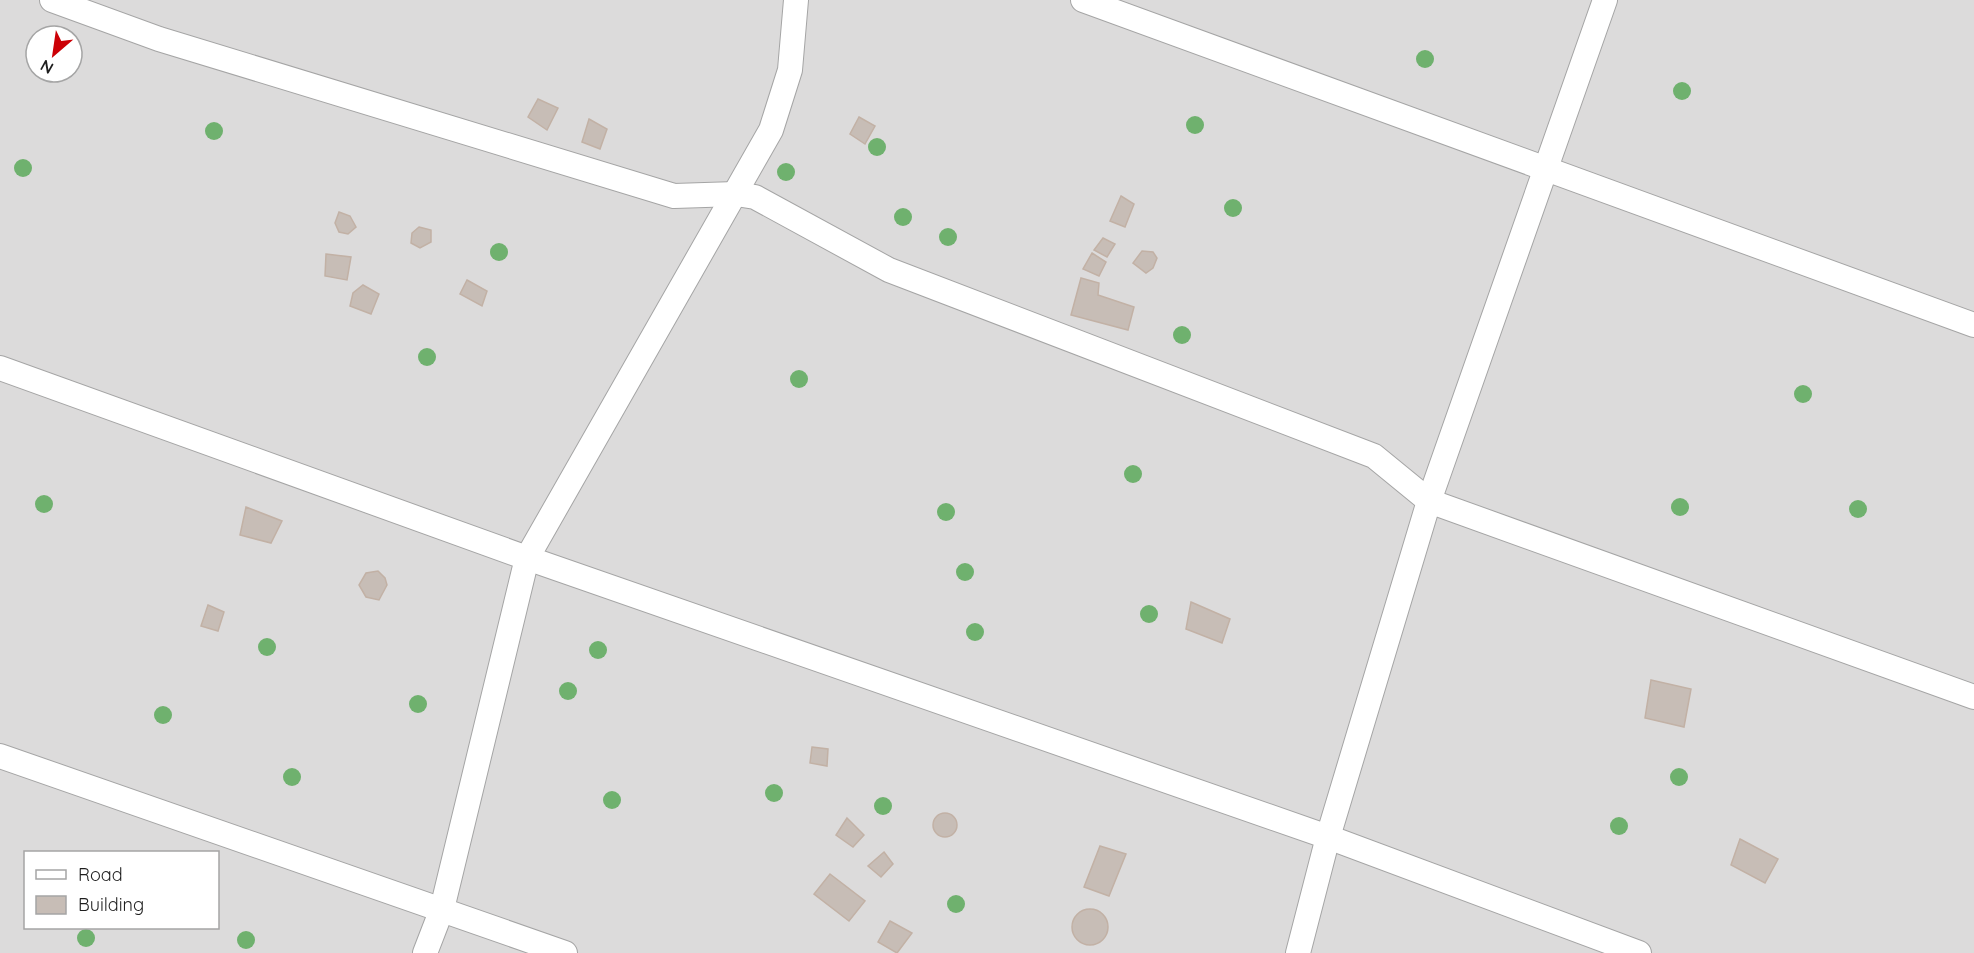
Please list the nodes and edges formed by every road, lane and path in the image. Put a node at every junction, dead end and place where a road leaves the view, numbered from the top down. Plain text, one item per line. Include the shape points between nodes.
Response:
1 (52, 0) edge
2 (796, 0) edge
3 (1083, 0) edge
4 (1605, 0) edge
5 (1545, 168) junction
6 (736, 194) junction
7 (1974, 325) edge
8 (0, 368) edge
9 (1429, 501) junction
10 (526, 558) junction
11 (1974, 698) edge
12 (0, 756) edge
13 (1328, 837) junction
14 (442, 909) junction
15 (425, 953) edge
16 (566, 953) edge
17 (1298, 953) edge
18 (1639, 953) edge

1 - 6 street via 159,39 674,196
2 - 6 street via 790,70 771,130
3 - 5 street
4 - 5 street
5 - 7 street
5 - 9 street
6 - 9 street via 755,197 889,270 1374,456
6 - 10 street
8 - 10 street
9 - 11 street
9 - 13 street
10 - 13 street
10 - 14 street
12 - 14 street
13 - 17 street
13 - 18 street
14 - 15 street
14 - 16 street

